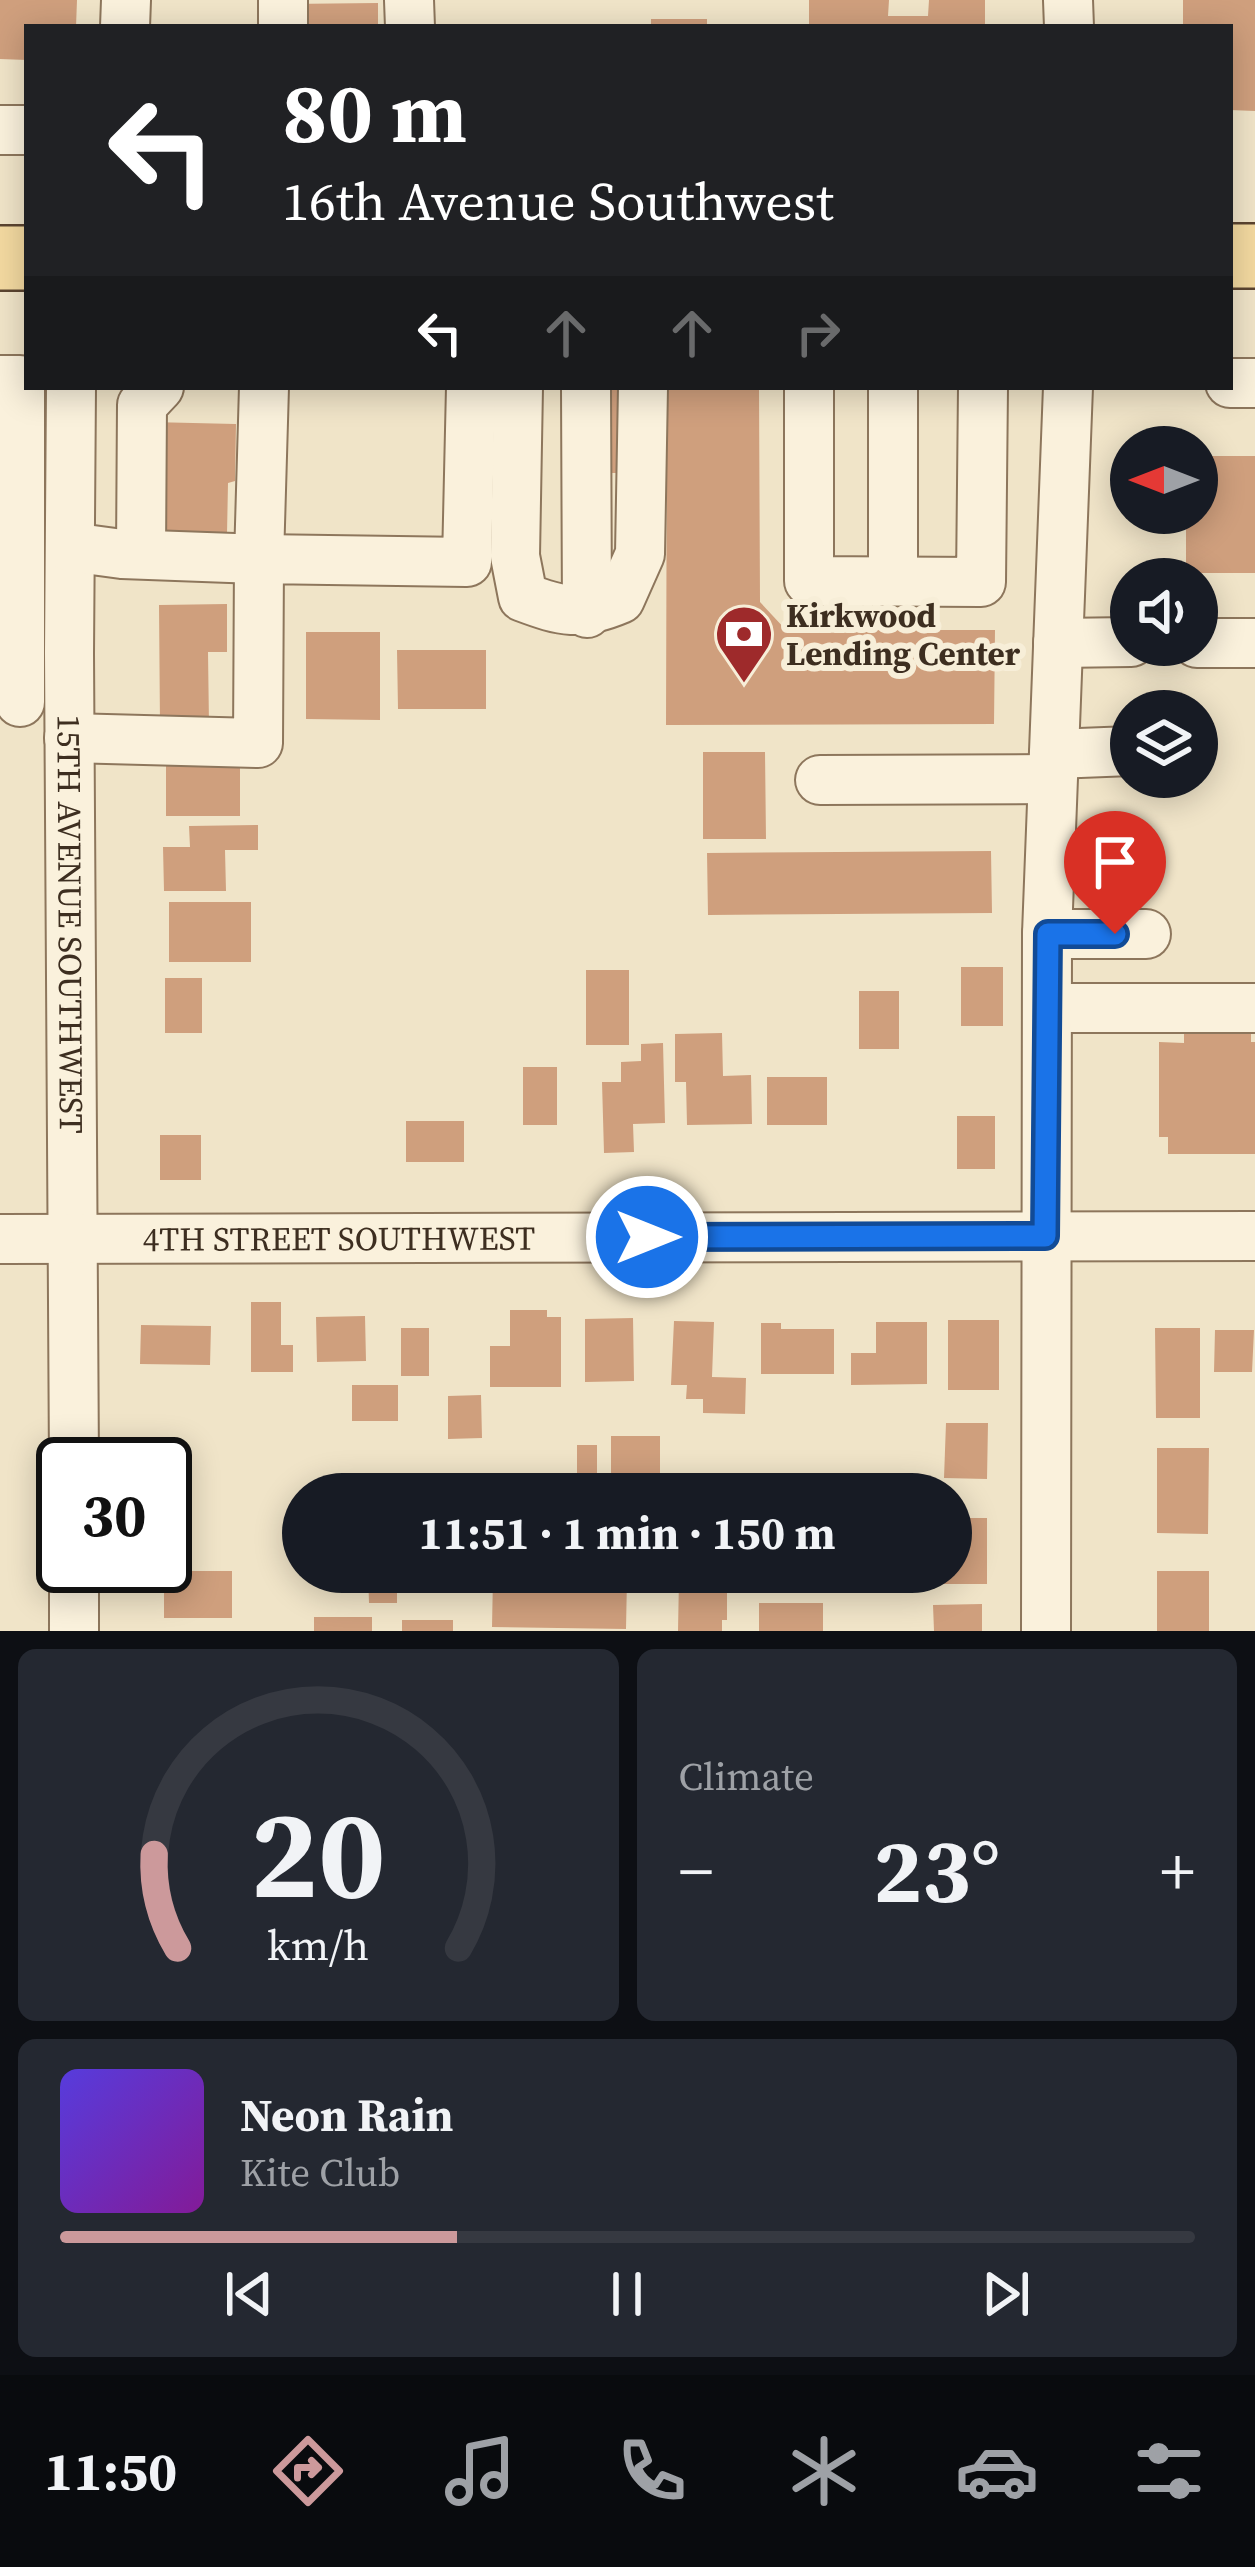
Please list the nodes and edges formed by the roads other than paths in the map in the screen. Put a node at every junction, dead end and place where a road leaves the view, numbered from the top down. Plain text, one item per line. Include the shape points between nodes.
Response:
1 (0, 380) edge
2 (264, 390) edge
3 (471, 390) edge
4 (518, 390) edge
5 (586, 390) edge
6 (643, 390) edge
7 (809, 390) edge
8 (893, 390) edge
9 (983, 390) edge
10 (1067, 390) edge
11 (71, 395) edge
12 (151, 396) edge
13 (1063, 522) junction
14 (982, 524) junction
15 (70, 547) junction
16 (141, 554) junction
17 (259, 559) junction
18 (893, 581) junction
19 (587, 613) junction
20 (69, 626) junction
21 (10, 628) edge
22 (1110, 642) edge
23 (1058, 643) junction
24 (1218, 643) edge
25 (1255, 643) edge
26 (10, 703) edge
27 (70, 720) junction
28 (1110, 755) edge
29 (1053, 766) junction
30 (820, 780) dead end
31 (1048, 934) junction
32 (1146, 934) dead end
33 (1048, 1008) junction
34 (1255, 1008) edge
35 (1045, 1236) junction
36 (1255, 1236) edge
37 (0, 1239) edge
38 (74, 1239) junction
39 (74, 1437) edge
40 (74, 1593) edge
41 (74, 1631) edge
42 (1046, 1631) edge

1 - 21 street via 20,380
2 - 17 street
3 - 17 street via 467,562
4 - 19 street via 515,556 523,596
5 - 19 street
6 - 19 street via 640,554 620,599
7 - 18 street via 809,581
8 - 18 street
9 - 14 street
10 - 13 street
11 - 12 street
11 - 15 street, 15TH AVENUE SOUTHWEST
12 - 16 street
13 - 14 street
13 - 23 street
14 - 18 street via 981,581
15 - 16 street
15 - 20 street, 15TH AVENUE SOUTHWEST
16 - 17 street
17 - 27 street via 258,742
20 - 21 street
20 - 27 street, 15TH AVENUE SOUTHWEST
21 - 26 street
22 - 23 street
23 - 29 street
24 - 25 street
26 - 27 street
27 - 38 street, 15TH AVENUE SOUTHWEST
28 - 29 street
29 - 30 street
29 - 31 street
31 - 32 street
31 - 33 street
33 - 34 street
33 - 35 street
35 - 36 street, 4TH STREET SOUTHWEST
35 - 38 street, 4TH STREET SOUTHWEST
35 - 42 street
37 - 38 street, 4TH STREET SOUTHWEST
38 - 39 street, 15TH AVENUE SOUTHWEST
40 - 41 street

